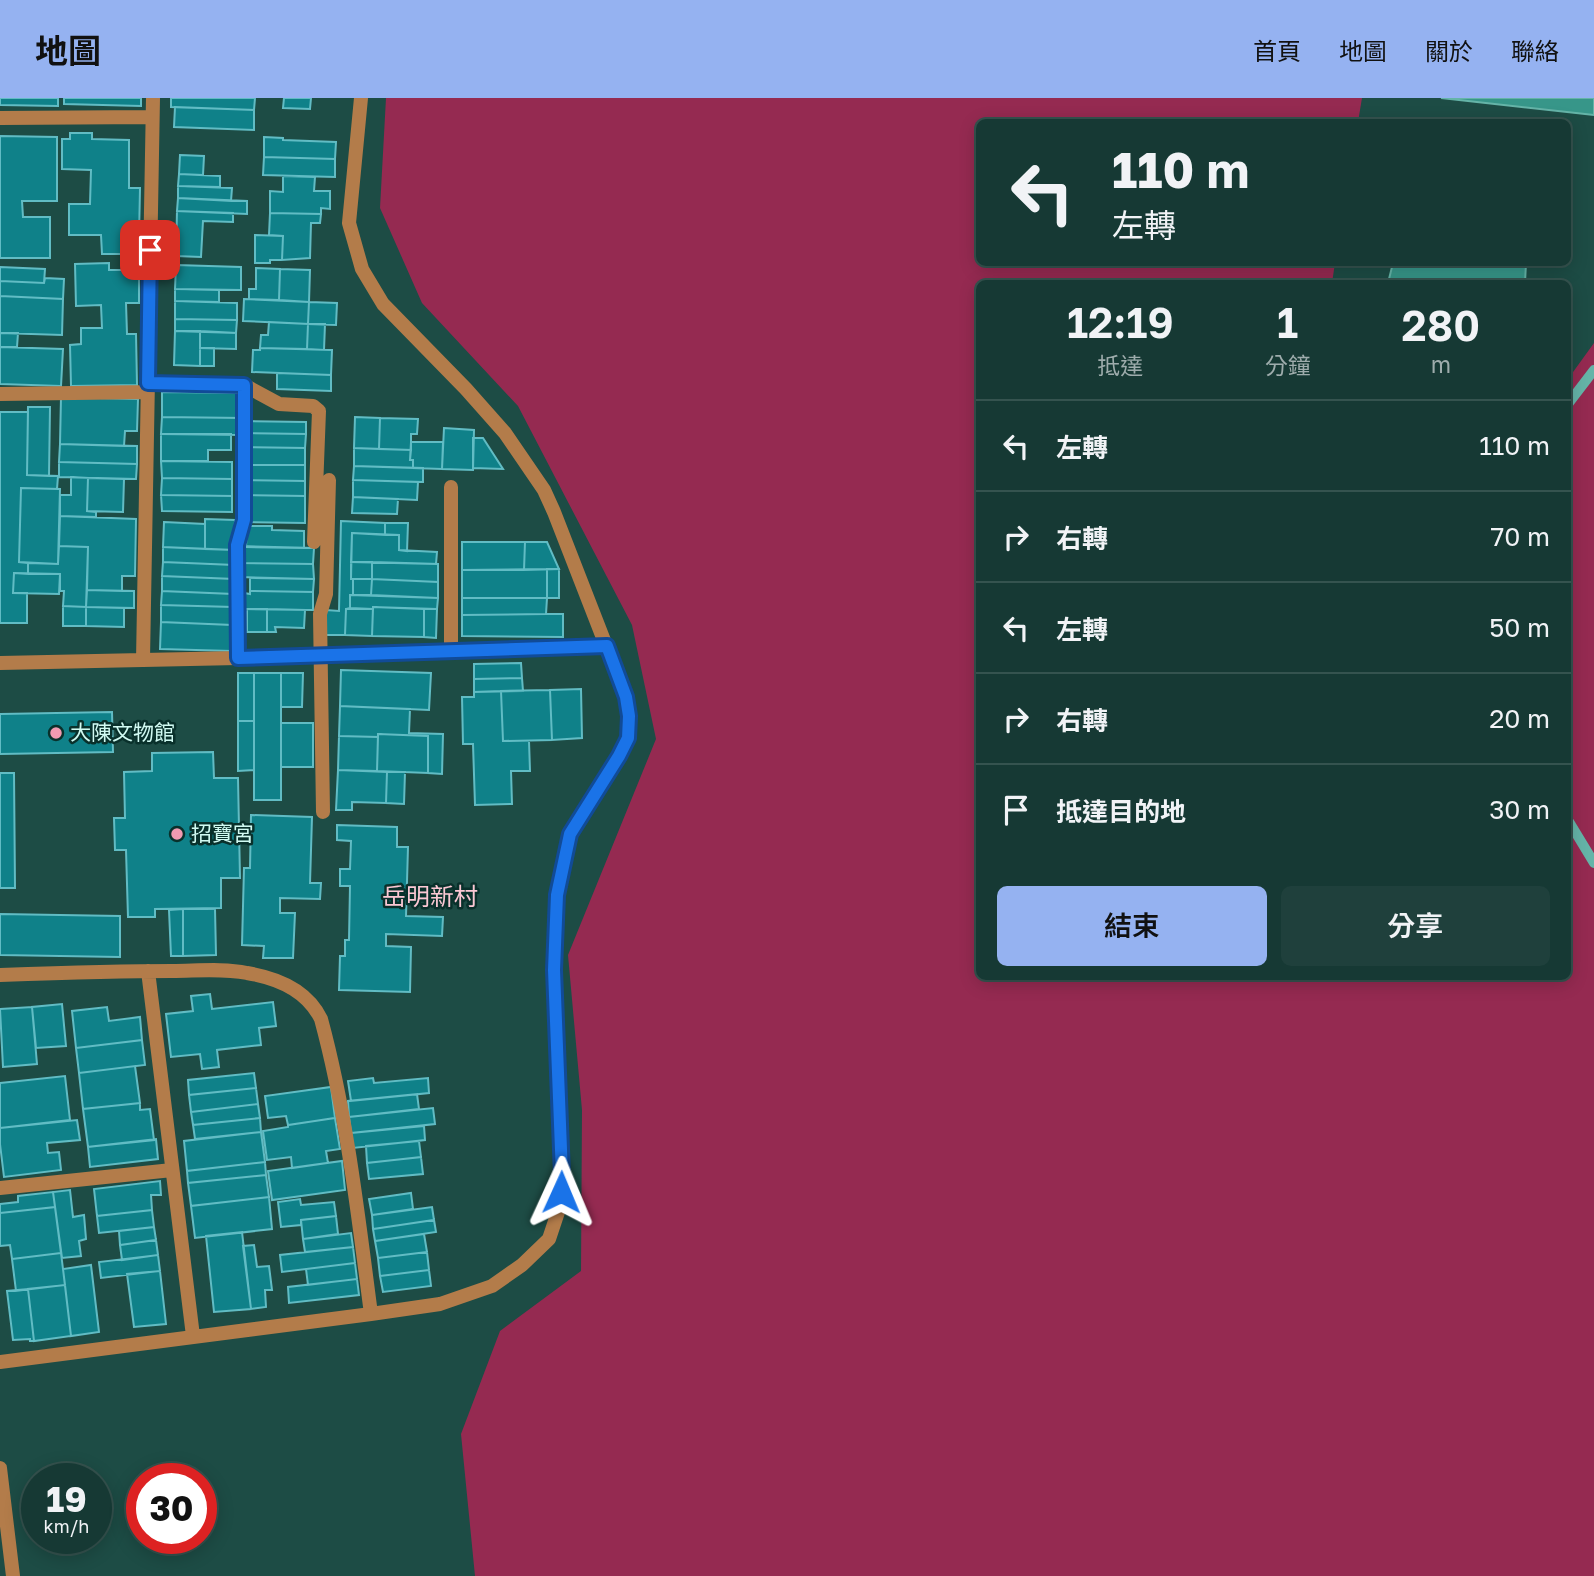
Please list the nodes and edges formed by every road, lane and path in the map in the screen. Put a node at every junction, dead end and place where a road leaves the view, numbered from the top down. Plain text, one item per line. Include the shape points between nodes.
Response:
1 (153, 98) edge
2 (361, 98) edge
3 (152, 117) junction
4 (0, 118) edge
5 (244, 385) junction
6 (148, 388) junction
7 (0, 394) edge
8 (329, 480) dead end
9 (451, 487) dead end
10 (314, 542) dead end
11 (607, 646) junction
12 (452, 651) junction
13 (321, 656) junction
14 (238, 658) junction
15 (143, 660) junction
16 (0, 663) edge
17 (323, 812) dead end
18 (148, 971) junction
19 (0, 975) edge
20 (172, 1170) junction
21 (0, 1188) edge
22 (371, 1314) junction
23 (192, 1336) junction
24 (0, 1362) edge
25 (0, 1468) edge
26 (13, 1576) edge

1 - 3 street
2 - 11 street via 349,223 362,269 383,304 505,433 524,460 554,512
3 - 4 street
3 - 6 street
5 - 6 street
5 - 10 street via 279,404 313,406 318,411
5 - 14 street
6 - 7 street
6 - 15 street
8 - 13 street
9 - 12 street
11 - 12 street
11 - 22 street via 626,697 628,738 570,834 557,895 554,970 562,1175 559,1209 549,1239 492,1286 440,1304
12 - 13 street
13 - 14 street
13 - 17 street
14 - 15 street
15 - 16 street
18 - 19 street
18 - 20 street
18 - 22 street via 245,972 299,991 316,1009 337,1085
20 - 21 street
20 - 23 street
22 - 23 street
23 - 24 street
25 - 26 street

